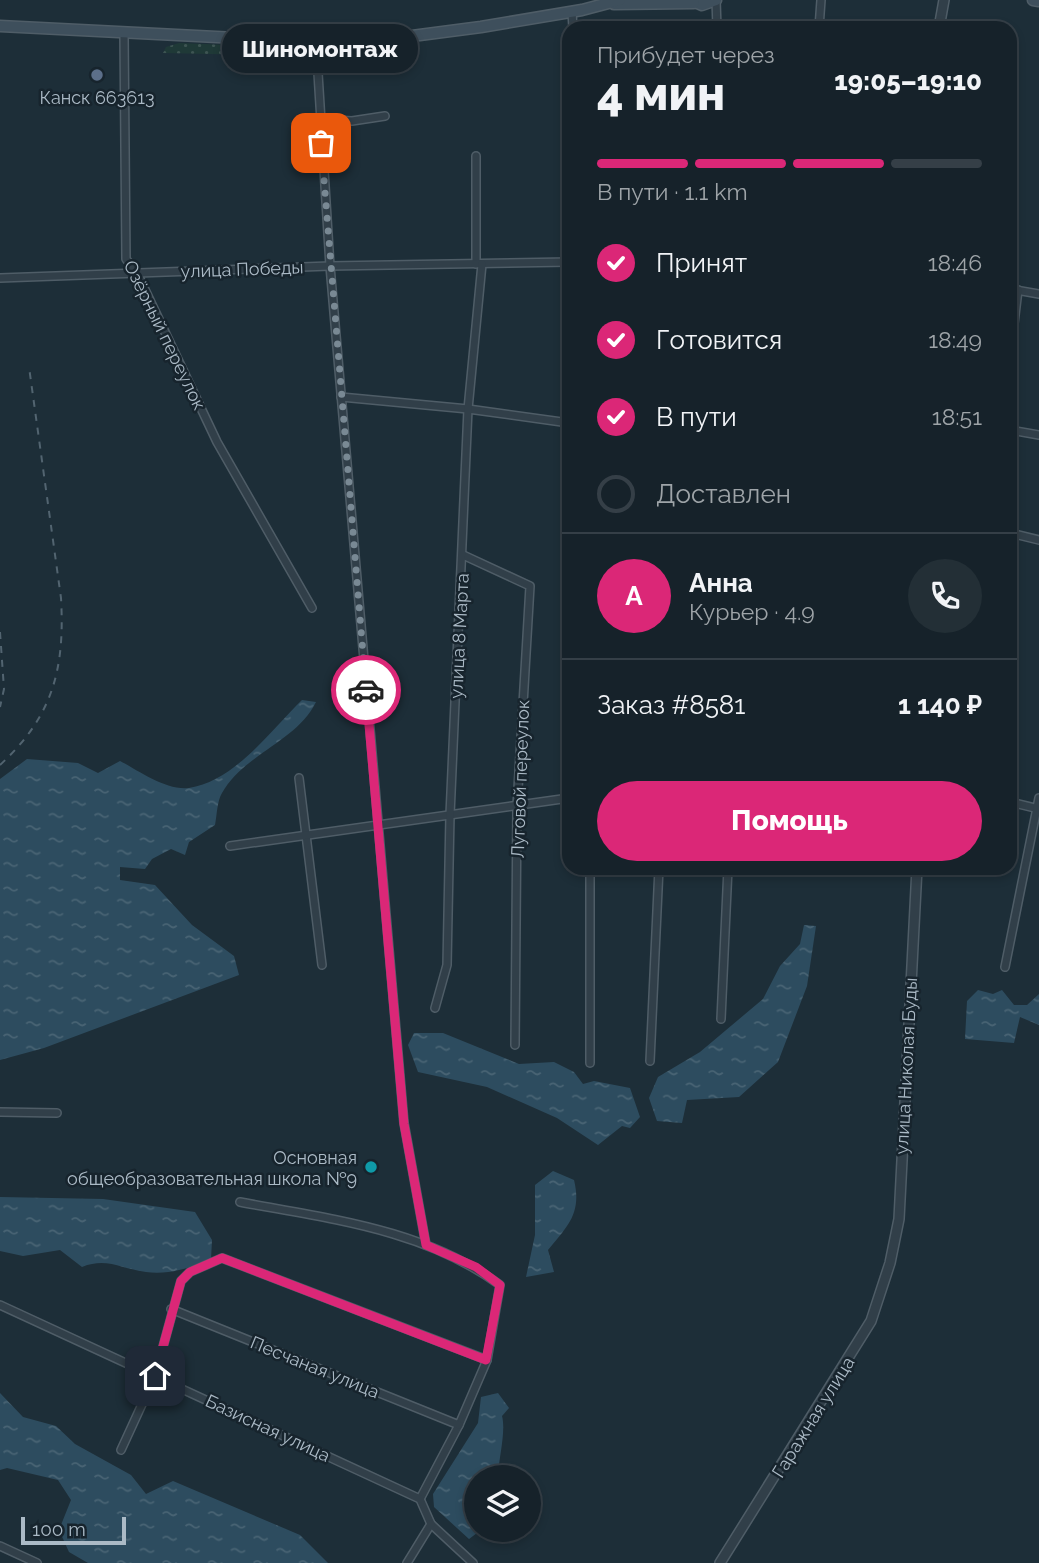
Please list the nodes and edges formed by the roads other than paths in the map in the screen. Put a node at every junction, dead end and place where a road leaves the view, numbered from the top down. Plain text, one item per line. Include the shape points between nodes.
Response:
1 (716, 0) edge
2 (821, 0) edge
3 (944, 0) edge
4 (1033, 0) edge
5 (613, 1) edge
6 (1039, 1) edge
7 (692, 2) edge
8 (572, 12) junction
9 (573, 21) edge
10 (717, 21) edge
11 (820, 21) edge
12 (940, 21) edge
13 (0, 26) edge
14 (124, 34) junction
15 (316, 41) junction
16 (385, 116) dead end
17 (319, 119) junction
18 (476, 156) dead end
19 (562, 262) edge
20 (479, 264) junction
21 (330, 266) junction
22 (137, 273) junction
23 (0, 278) edge
24 (1017, 290) edge
25 (1039, 294) edge
26 (341, 397) junction
27 (468, 409) junction
28 (562, 422) edge
29 (1017, 431) edge
30 (1039, 435) edge
31 (1017, 535) edge
32 (1039, 540) edge
33 (463, 555) junction
34 (312, 608) dead end
35 (299, 778) dead end
36 (1039, 798) edge
37 (562, 799) edge
38 (1017, 804) edge
39 (517, 806) junction
40 (1038, 809) edge
41 (450, 815) junction
42 (378, 824) junction
43 (307, 834) junction
44 (230, 846) dead end
45 (590, 875) edge
46 (659, 875) edge
47 (728, 875) edge
48 (917, 875) edge
49 (322, 965) dead end
50 (1005, 967) dead end
51 (435, 1008) dead end
52 (721, 1018) dead end
53 (515, 1045) dead end
54 (650, 1061) dead end
55 (590, 1063) dead end
56 (0, 1112) edge
57 (57, 1114) dead end
58 (240, 1202) dead end
59 (426, 1245) junction
60 (890, 1263) joint
61 (0, 1305) edge
62 (171, 1309) junction
63 (486, 1360) junction
64 (155, 1376) junction
65 (459, 1424) junction
66 (121, 1450) dead end
67 (420, 1499) junction
68 (431, 1524) junction
69 (0, 1546) edge
70 (19, 1559) edge
71 (37, 1563) edge
72 (407, 1563) edge
73 (473, 1563) edge
74 (720, 1563) edge

1 - 7 main road
1 - 10 street
2 - 11 street
3 - 12 street
4 - 6 main road
5 - 7 main road
5 - 8 main road
8 - 9 street
8 - 15 main road via 444,32
13 - 14 main road
14 - 15 main road
14 - 22 street, Озёрный переулок via 124,251
15 - 17 street
16 - 17 street
17 - 21 street
18 - 20 street, улица 8 Марта
19 - 20 street, улица Победы
20 - 21 street, улица Победы
20 - 27 street, улица 8 Марта
21 - 22 street, улица Победы
21 - 26 street
22 - 23 street, улица Победы
22 - 34 street, Озёрный переулок via 217,442
24 - 25 street
26 - 27 street
26 - 42 street
27 - 28 street
27 - 33 street, улица 8 Марта
29 - 30 street
31 - 32 street
33 - 39 street, Луговой переулок via 530,586
33 - 41 street, улица 8 Марта
35 - 43 street
36 - 40 street
37 - 39 street
38 - 40 street
39 - 41 street
39 - 53 street, Луговой переулок
40 - 50 street
41 - 42 street
41 - 51 street, улица 8 Марта via 447,965
42 - 43 street
42 - 59 street via 404,1124
43 - 44 street
43 - 49 street
45 - 55 street
46 - 54 street
47 - 52 street
48 - 60 street, улица Николая Буды via 899,1219
56 - 57 street
58 - 59 street via 385,1229
59 - 63 street via 476,1267 500,1285
60 - 74 street, Гаражная улица via 871,1321
61 - 64 street, Базисная улица
62 - 63 street via 185,1276 222,1258
62 - 64 street
62 - 65 street, Песчаная улица
63 - 65 street
64 - 66 street
64 - 67 street, Базисная улица
65 - 67 street
67 - 68 street
68 - 72 street
68 - 73 street
69 - 70 street
70 - 71 street

